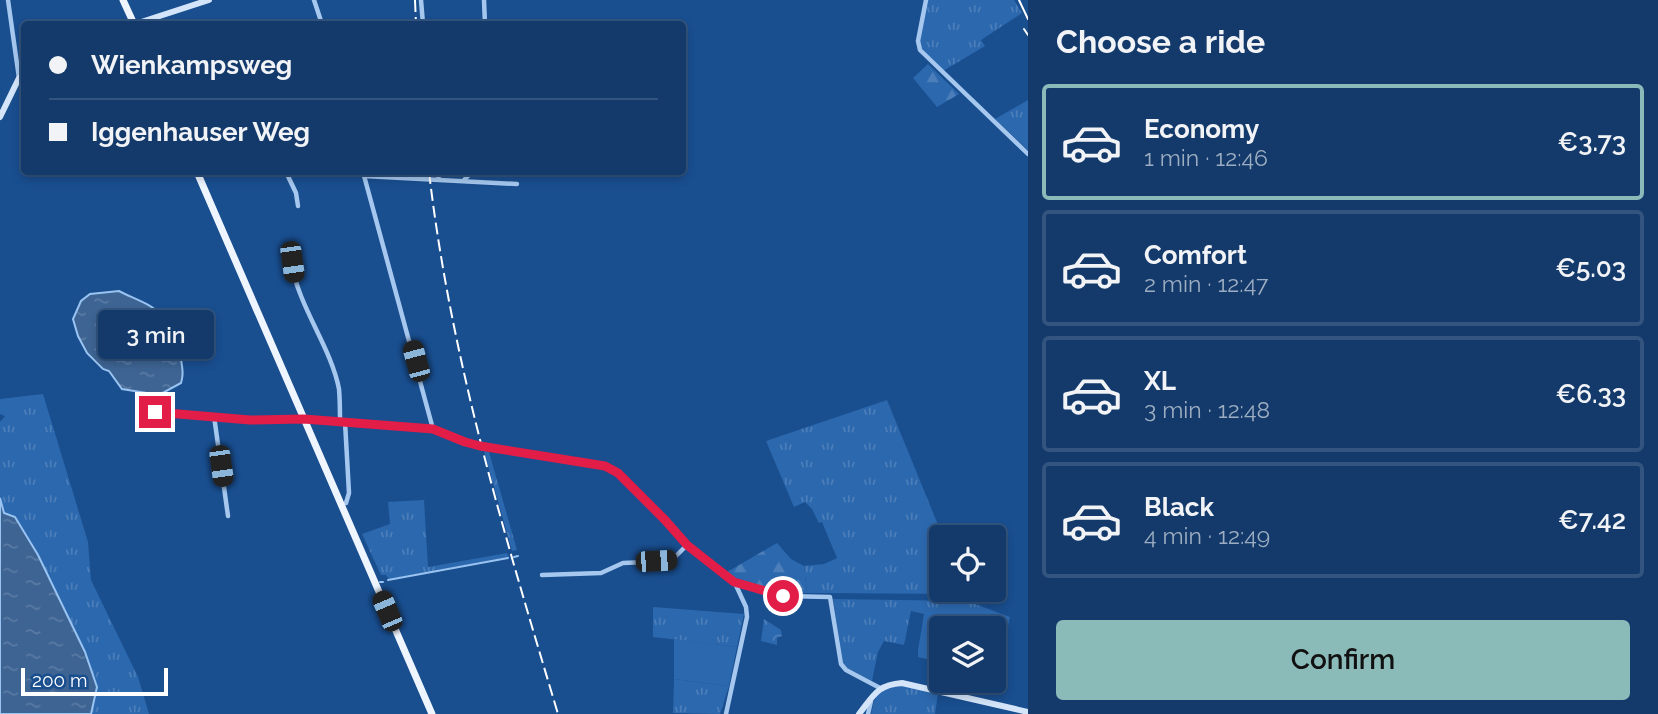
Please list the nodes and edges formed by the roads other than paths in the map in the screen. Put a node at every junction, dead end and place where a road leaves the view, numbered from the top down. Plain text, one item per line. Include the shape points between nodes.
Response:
1 (8, 0) edge
2 (123, 0) edge
3 (209, 0) edge
4 (314, 0) edge
5 (421, 0) edge
6 (484, 0) edge
7 (926, 0) edge
8 (134, 21) edge
9 (144, 21) edge
10 (321, 21) edge
11 (423, 21) edge
12 (485, 21) edge
13 (21, 71) edge
14 (21, 78) edge
15 (0, 117) edge
16 (1028, 154) edge
17 (198, 175) edge
18 (287, 175) edge
19 (363, 175) edge
20 (378, 175) edge
21 (439, 175) edge
22 (469, 175) edge
23 (438, 179) junction
24 (463, 181) junction
25 (517, 184) dead end
26 (298, 206) dead end
27 (292, 262) dead end
28 (155, 412) dead end
29 (214, 415) junction
30 (304, 419) junction
31 (342, 422) junction
32 (433, 429) junction
33 (346, 503) dead end
34 (228, 516) dead end
35 (687, 545) junction
36 (542, 575) dead end
37 (734, 582) junction
38 (880, 688) junction
39 (871, 698) junction
40 (1028, 712) edge
41 (432, 714) edge
42 (726, 714) edge
43 (859, 714) edge
44 (869, 714) edge

1 - 13 street
2 - 8 main road
3 - 9 main road
4 - 10 street
5 - 11 street
6 - 12 street
7 - 16 street via 920,50
14 - 15 main road
17 - 30 main road
18 - 26 street
19 - 32 street
20 - 23 street
21 - 23 street
22 - 24 street
23 - 24 street
24 - 25 street
27 - 31 street via 304,305 335,375
28 - 29 street
29 - 30 street
29 - 34 street
30 - 31 street
30 - 41 main road
31 - 32 street
31 - 33 street
32 - 35 street via 480,446 612,469
35 - 36 street via 671,561 623,563 601,573
35 - 37 street
37 - 38 street via 783,596 830,597 841,664
37 - 42 street via 747,617
38 - 39 main road
38 - 40 main road via 902,683
39 - 43 main road
39 - 44 street

